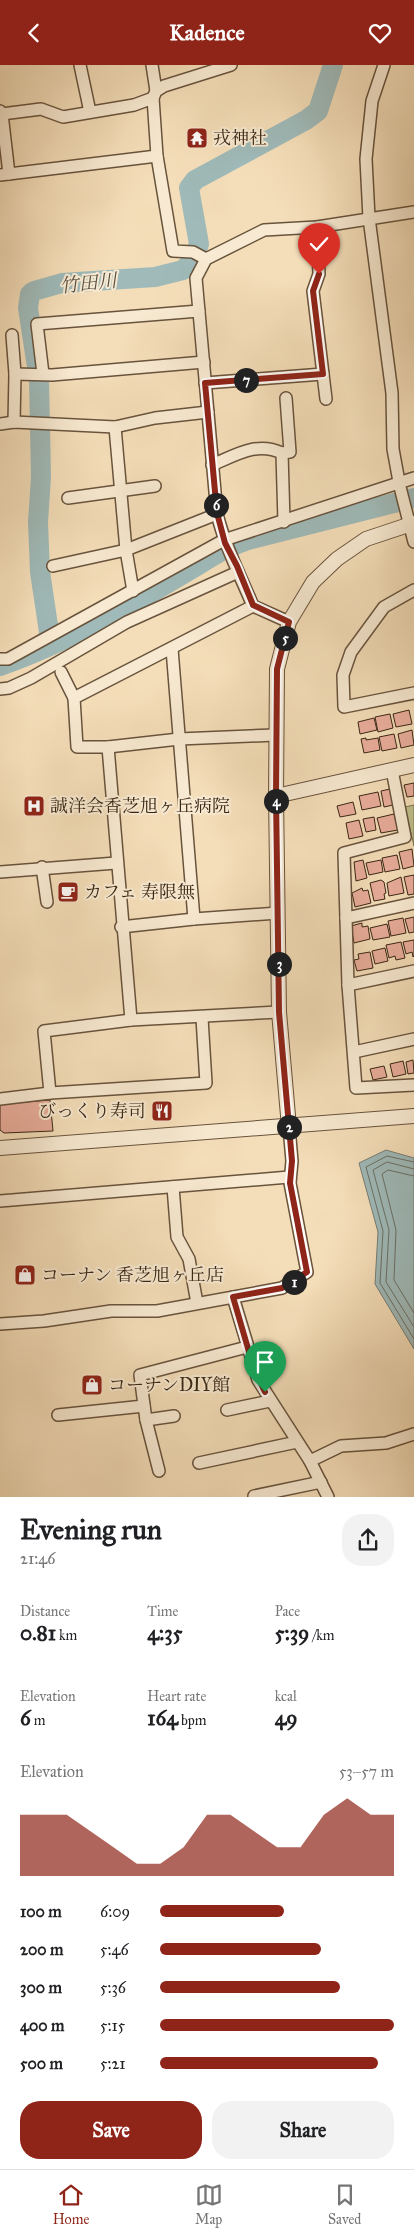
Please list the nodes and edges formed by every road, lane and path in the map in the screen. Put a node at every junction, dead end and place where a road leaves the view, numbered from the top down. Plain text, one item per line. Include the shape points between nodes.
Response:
1 (80, 65) edge
2 (152, 65) edge
3 (231, 65) edge
4 (384, 65) edge
5 (154, 95) junction
6 (90, 112) junction
7 (1, 113) edge
8 (157, 157) junction
9 (5, 175) edge
10 (414, 213) edge
11 (369, 218) junction
12 (317, 227) junction
13 (206, 259) junction
14 (199, 311) junction
15 (12, 335) dead end
16 (204, 362) junction
17 (15, 374) junction
18 (44, 374) junction
19 (323, 374) junction
20 (205, 383) junction
21 (286, 398) dead end
22 (326, 399) dead end
23 (208, 412) junction
24 (14, 422) junction
25 (0, 424) edge
26 (115, 427) junction
27 (282, 453) junction
28 (212, 465) junction
29 (414, 479) edge
30 (400, 485) junction
31 (155, 487) dead end
32 (120, 491) junction
33 (68, 498) dead end
34 (217, 513) junction
35 (284, 522) junction
36 (412, 524) edge
37 (224, 542) junction
38 (414, 543) edge
39 (126, 550) junction
40 (53, 566) dead end
41 (238, 569) junction
42 (414, 590) edge
43 (134, 591) junction
44 (253, 605) junction
45 (289, 622) junction
46 (172, 649) junction
47 (0, 659) edge
48 (61, 672) dead end
49 (0, 689) edge
50 (414, 693) edge
51 (74, 698) junction
52 (276, 735) junction
53 (179, 739) junction
54 (108, 747) junction
55 (414, 765) edge
56 (392, 769) junction
57 (276, 796) junction
58 (116, 863) junction
59 (42, 867) junction
60 (0, 872) edge
61 (47, 902) dead end
62 (414, 903) edge
63 (278, 913) junction
64 (346, 918) junction
65 (194, 919) junction
66 (122, 927) junction
67 (414, 971) edge
68 (348, 985) junction
69 (279, 1012) junction
70 (202, 1018) junction
71 (131, 1020) junction
72 (414, 1039) edge
73 (354, 1052) junction
74 (414, 1085) edge
75 (50, 1093) junction
76 (0, 1099) edge
77 (414, 1116) edge
78 (289, 1127) junction
79 (0, 1148) edge
80 (290, 1177) junction
81 (173, 1187) junction
82 (0, 1201) edge
83 (233, 1297) junction
84 (197, 1303) junction
85 (0, 1324) edge
86 (247, 1347) junction
87 (270, 1401) junction
88 (144, 1406) junction
89 (227, 1410) dead end
90 (58, 1415) dead end
91 (174, 1416) dead end
92 (146, 1420) junction
93 (414, 1434) edge
94 (297, 1442) junction
95 (310, 1461) junction
96 (199, 1463) dead end
97 (159, 1471) dead end
98 (321, 1482) junction
99 (254, 1496) edge
100 (328, 1497) edge

1 - 6 street
2 - 5 street
3 - 5 street via 179,81
4 - 11 street via 372,101 366,159
5 - 6 street via 134,105
5 - 8 street
6 - 7 street via 63,117 41,109
7 - 9 street
8 - 9 street
8 - 13 street via 173,251 193,253
10 - 11 street
11 - 12 street
11 - 30 street via 392,393 394,449
12 - 13 street via 264,230
12 - 19 street via 319,274 313,291
13 - 14 street via 196,278
14 - 16 street
14 - 18 street via 37,324
15 - 17 street
16 - 18 street
16 - 20 street
17 - 18 street
17 - 24 street
19 - 20 street
19 - 22 street
20 - 23 street
21 - 27 street via 290,452
23 - 26 street via 155,418
23 - 28 street
24 - 25 street
24 - 26 street
26 - 32 street
27 - 28 street via 269,447 251,449
27 - 35 street
28 - 34 street
29 - 30 street
30 - 35 street
30 - 36 street
31 - 32 street
32 - 33 street
32 - 39 street
34 - 37 street
34 - 39 street
35 - 37 street
36 - 38 street
36 - 45 street via 366,539 337,559 313,582
37 - 41 street
37 - 43 street
39 - 40 street
39 - 43 street
41 - 44 street
41 - 49 street via 127,622 31,678 9,689
42 - 50 street via 384,607 351,652 343,675 344,707
43 - 47 street via 8,659
44 - 45 street
44 - 46 street
45 - 52 street via 277,669
46 - 51 street
46 - 53 street
48 - 51 street
51 - 54 street via 77,747
52 - 53 street
52 - 57 street
53 - 54 street
53 - 65 street
54 - 58 street
55 - 56 street
56 - 57 street
56 - 64 street via 405,837 344,853
57 - 63 street
58 - 59 street
58 - 66 street
59 - 60 street
59 - 61 street
62 - 64 street
63 - 65 street
63 - 69 street
64 - 68 street
65 - 66 street
66 - 71 street
67 - 68 street
68 - 73 street
69 - 70 street
69 - 78 street
70 - 71 street
70 - 75 street via 206,1083
71 - 75 street via 44,1031
72 - 73 street
73 - 74 street via 356,1088
75 - 76 street
77 - 78 street
78 - 79 street
78 - 80 street
80 - 81 street
80 - 83 street via 307,1272 282,1288
81 - 82 street
81 - 84 street via 178,1237 189,1259
83 - 84 street
83 - 86 street
84 - 85 street via 157,1311 111,1311
86 - 87 street via 258,1380
86 - 88 street via 140,1375
87 - 89 street
87 - 94 street
88 - 90 street
88 - 92 street
91 - 92 street
92 - 97 street
93 - 95 street via 386,1443 341,1446
94 - 95 street
94 - 96 street
95 - 98 street
98 - 99 street
98 - 100 street

